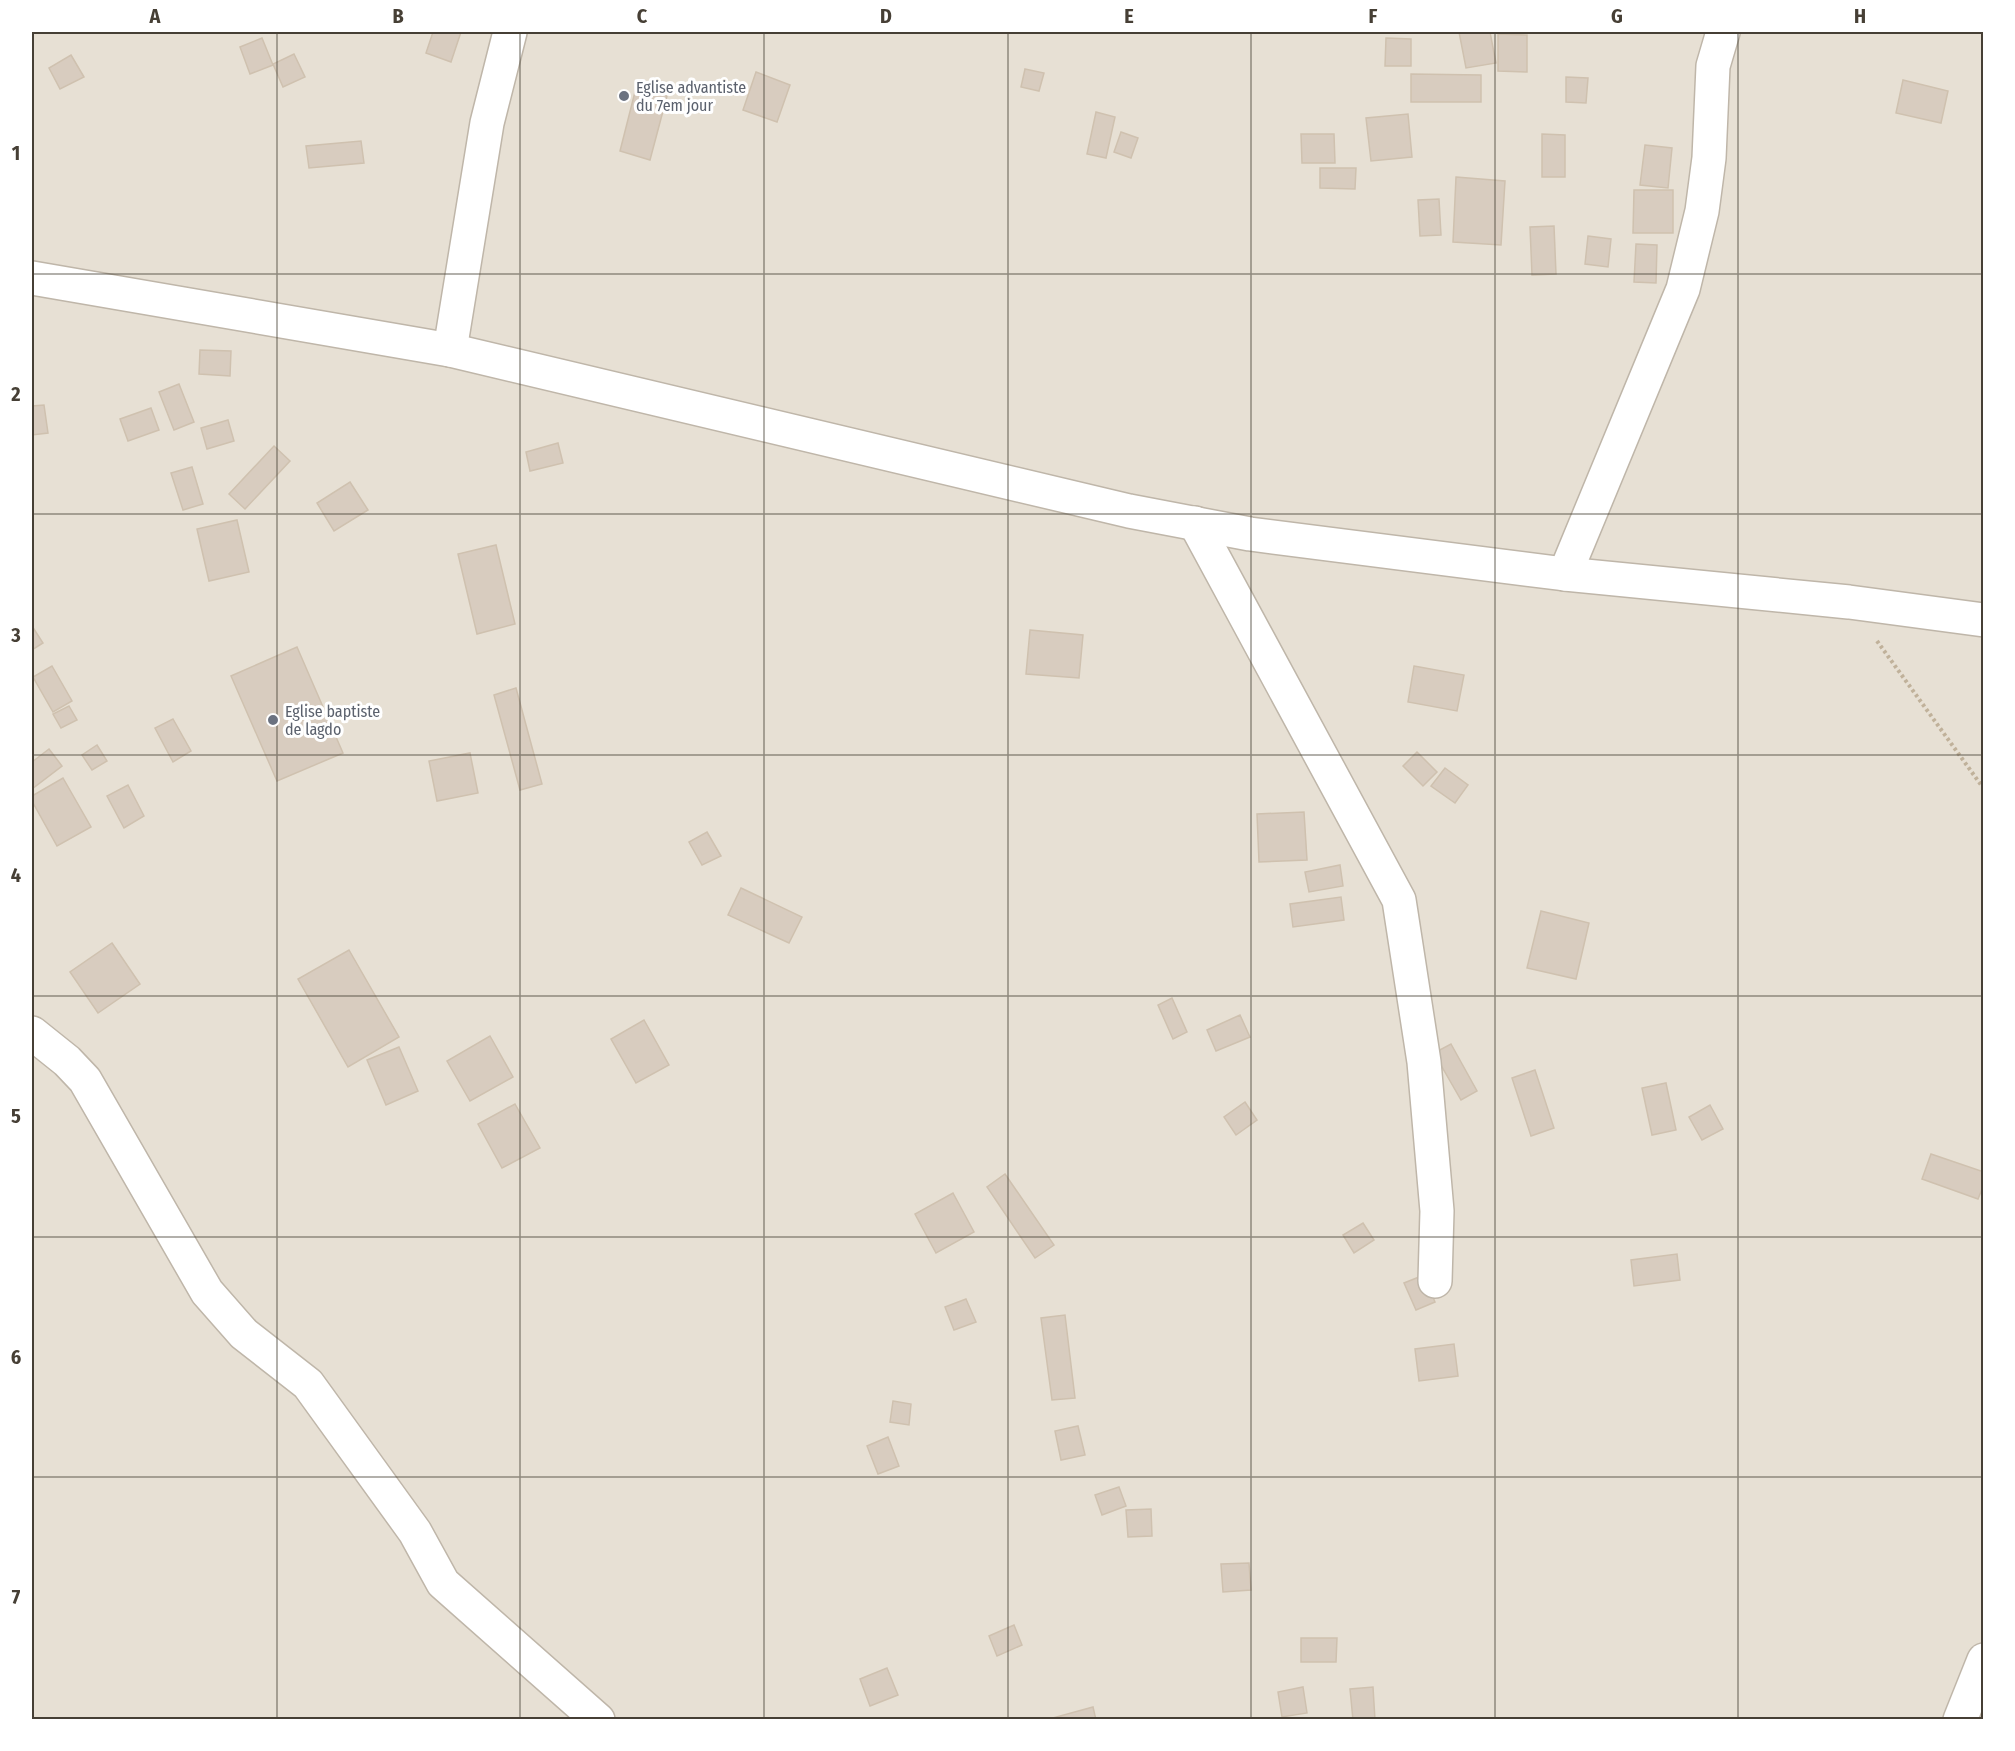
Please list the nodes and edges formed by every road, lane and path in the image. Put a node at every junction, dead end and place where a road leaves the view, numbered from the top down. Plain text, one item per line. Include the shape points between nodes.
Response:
1 (510, 32) edge
2 (1723, 32) edge
3 (32, 278) edge
4 (450, 350) junction
5 (1195, 523) junction
6 (1565, 574) junction
7 (1849, 602) junction
8 (1983, 620) edge
9 (1983, 789) edge
10 (32, 1033) edge
11 (1435, 1281) dead end
12 (1983, 1660) edge
13 (598, 1719) edge
14 (1960, 1719) edge

1 - 4 street via 487,123
2 - 6 street via 1713,66 1702,211 1683,289
3 - 4 street
4 - 5 street
5 - 6 street via 1250,534
5 - 11 street via 1400,900 1424,1062 1437,1211
6 - 7 street
7 - 8 street
7 - 9 path
10 - 13 street via 85,1080 207,1292 244,1334 308,1384 414,1532 443,1583
12 - 14 street

